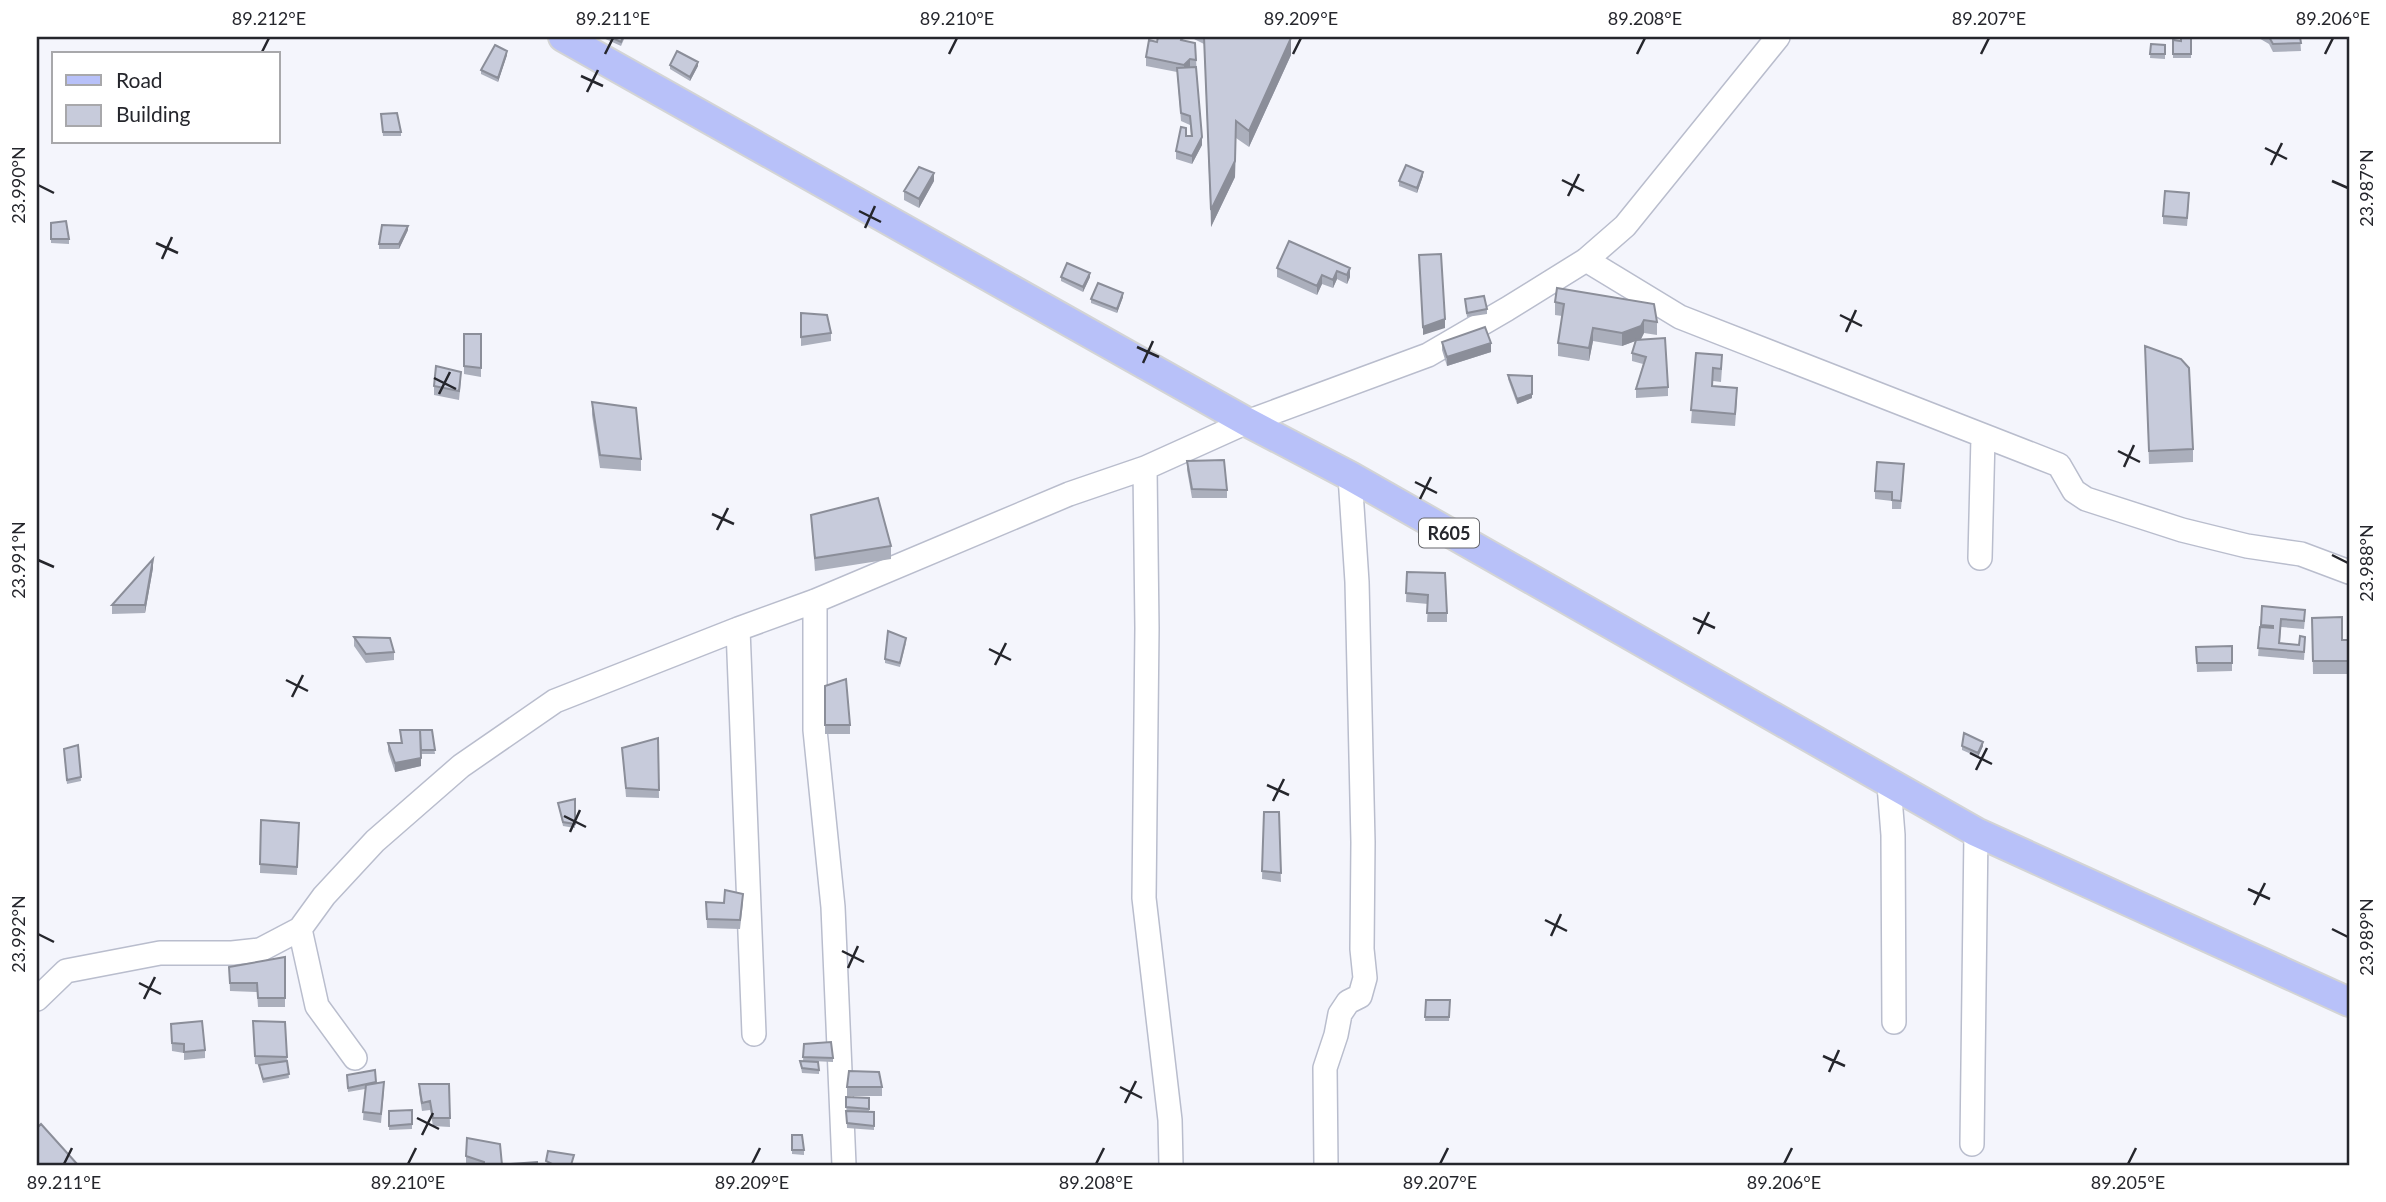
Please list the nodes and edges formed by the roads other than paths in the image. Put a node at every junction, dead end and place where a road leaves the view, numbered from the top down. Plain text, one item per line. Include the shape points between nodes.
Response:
1 (563, 37) edge
2 (1778, 37) edge
3 (1586, 260) junction
4 (1247, 422) junction
5 (1983, 437) junction
6 (1144, 468) junction
7 (1350, 476) junction
8 (1980, 558) dead end
9 (2349, 572) edge
10 (815, 601) junction
11 (738, 629) junction
12 (1889, 785) junction
13 (1976, 832) junction
14 (300, 929) junction
15 (37, 999) edge
16 (2349, 1002) edge
17 (1894, 1022) dead end
18 (754, 1034) dead end
19 (355, 1058) dead end
20 (1972, 1144) dead end
21 (844, 1165) edge
22 (1171, 1165) edge
23 (1326, 1165) edge

1 - 4 main road, R605
2 - 3 street via 1625,226
3 - 4 street via 1428,355
3 - 5 street via 1680,317
4 - 6 street
4 - 7 main road, R605
5 - 8 street
5 - 9 street via 2059,465 2074,491 2086,499 2195,533 2301,554
6 - 10 street via 1069,494
6 - 22 street via 1144,898 1170,1120
7 - 12 main road, R605
7 - 23 street via 1357,582 1365,978 1360,996 1348,1002 1340,1014 1325,1068
10 - 11 street
10 - 21 street via 815,730 833,907
11 - 14 street via 555,701 461,766 375,841
11 - 18 street
12 - 13 main road, R605
12 - 17 street
13 - 16 main road, R605
13 - 20 street
14 - 15 street via 260,950 160,953 66,971
14 - 19 street via 317,1006

